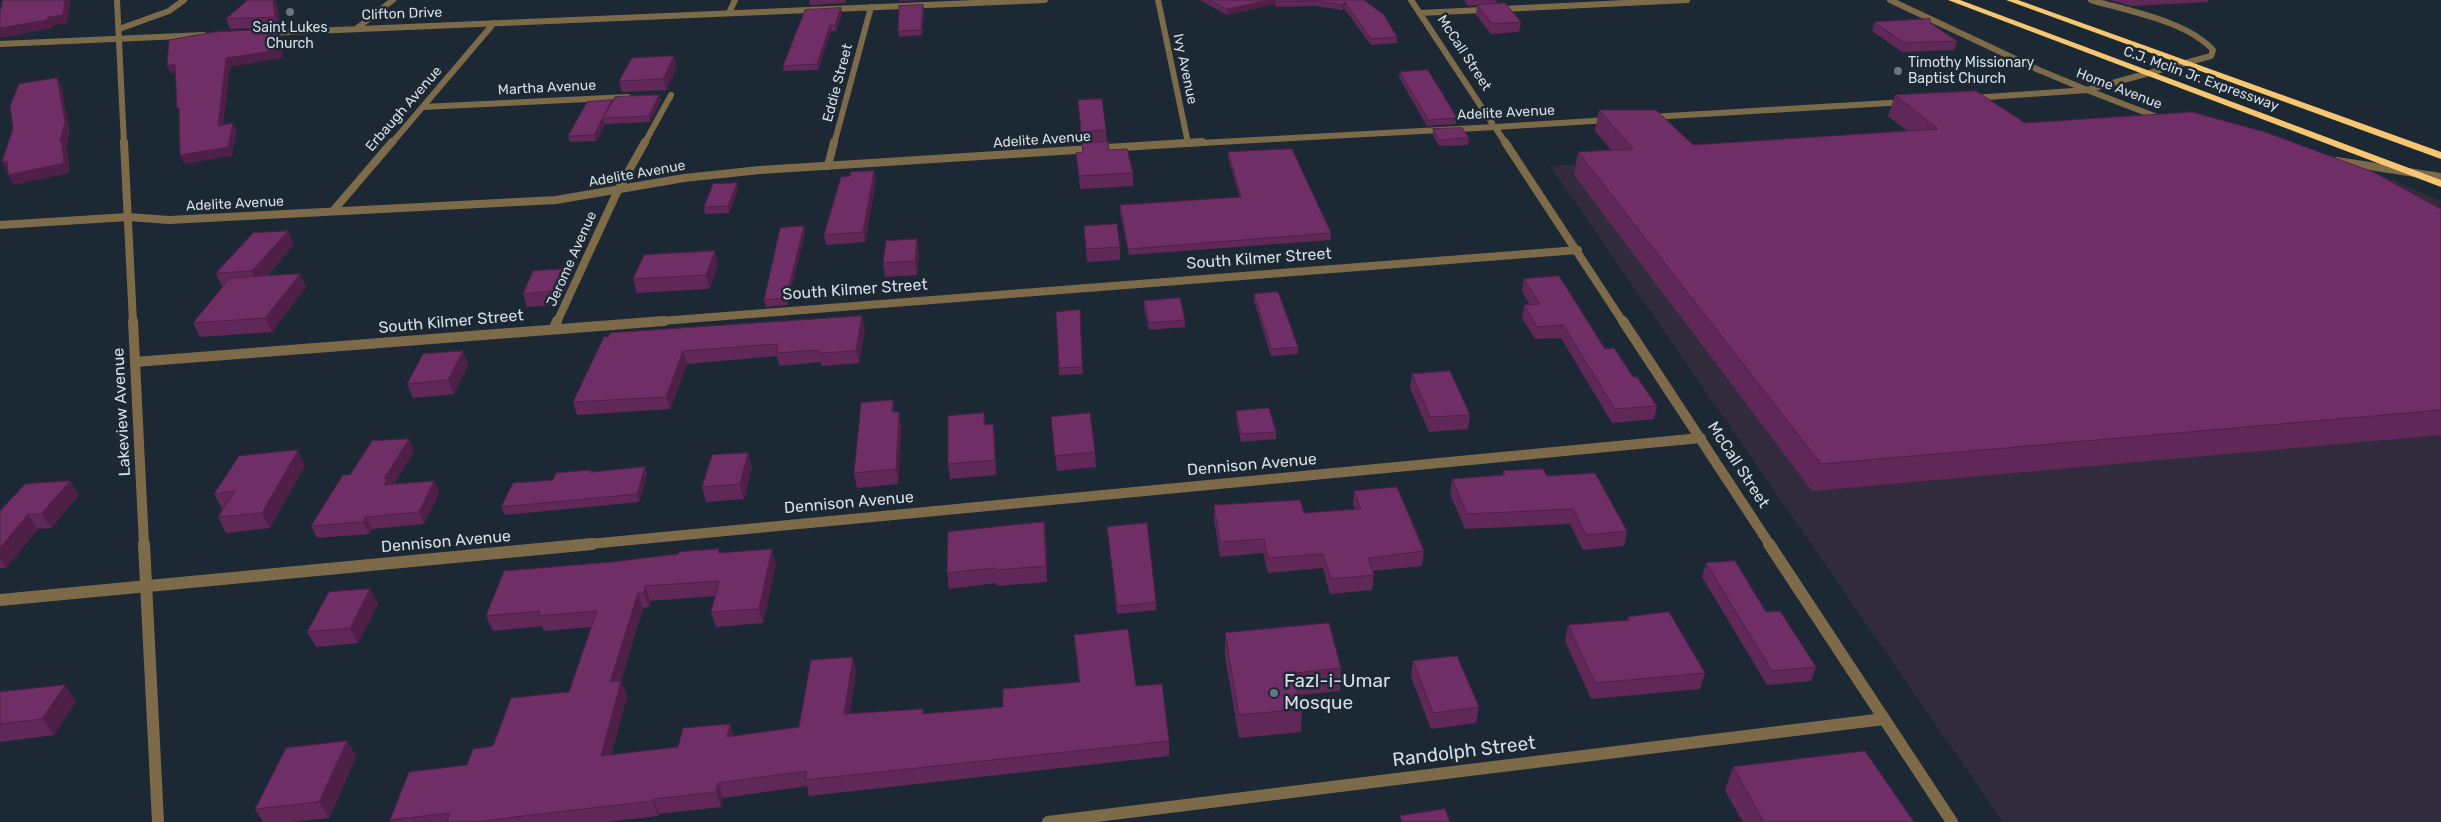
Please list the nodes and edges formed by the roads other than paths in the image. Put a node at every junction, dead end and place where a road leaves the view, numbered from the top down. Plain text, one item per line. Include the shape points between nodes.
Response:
1 (117, 0) edge
2 (184, 0) edge
3 (393, 0) edge
4 (735, 0) edge
5 (1045, 0) edge
6 (1158, 0) edge
7 (1411, 0) edge
8 (1687, 0) edge
9 (1890, 0) edge
10 (1952, 0) edge
11 (2010, 0) edge
12 (2090, 0) edge
13 (871, 7) junction
14 (729, 13) junction
15 (1420, 13) junction
16 (494, 23) junction
17 (356, 29) junction
18 (255, 33) edge
19 (119, 34) junction
20 (216, 35) edge
21 (0, 44) edge
22 (2087, 90) junction
23 (662, 96) dead end
24 (632, 97) edge
25 (1965, 98) edge
26 (1918, 101) edge
27 (423, 106) junction
28 (1646, 117) edge
29 (1617, 119) edge
30 (2168, 121) edge
31 (1494, 125) junction
32 (1188, 143) junction
33 (2441, 156) edge
34 (2331, 160) edge
35 (828, 166) junction
36 (2441, 177) edge
37 (2441, 184) edge
38 (618, 190) junction
39 (333, 211) junction
40 (128, 217) junction
41 (0, 225) edge
42 (1578, 250) junction
43 (554, 328) junction
44 (135, 362) junction
45 (1701, 438) junction
46 (147, 586) junction
47 (0, 600) edge
48 (1884, 719) junction
49 (158, 822) edge
50 (1048, 822) edge
51 (1952, 822) edge

1 - 19 street, Lakeview Avenue
2 - 19 street via 169,11
3 - 17 street
4 - 14 street
5 - 13 street, Clifton Drive
6 - 32 street, Ivy Avenue
7 - 15 street, McCall Street
8 - 15 street
9 - 22 street, Home Avenue
10 - 37 highway, C.J. Mclin Jr. Expressway
11 - 33 highway, C.J. Mclin Jr. Expressway
12 - 22 street via 2192,33 2213,50 2211,56 2202,60
13 - 14 street, Clifton Drive
13 - 35 street, Eddie Street
14 - 16 street, Clifton Drive
15 - 31 street, McCall Street
16 - 17 street, Clifton Drive
16 - 27 street, Erbaugh Avenue
17 - 18 street, Clifton Drive
19 - 20 street
19 - 21 street
19 - 40 street, Lakeview Avenue
22 - 25 street
22 - 30 street, Home Avenue
23 - 38 street, Jerome Avenue via 672,95
24 - 27 street, Martha Avenue
26 - 28 street
27 - 39 street, Erbaugh Avenue
29 - 31 street, Adelite Avenue
31 - 32 street, Adelite Avenue
31 - 42 street, McCall Street
32 - 35 street, Adelite Avenue
34 - 36 street
35 - 38 street, Adelite Avenue via 719,174
38 - 39 street, Adelite Avenue via 556,200
38 - 43 street, Jerome Avenue
39 - 40 street, Adelite Avenue via 169,220
40 - 41 street, Adelite Avenue
40 - 44 street, Lakeview Avenue
42 - 43 street, South Kilmer Street
42 - 45 street, McCall Street
43 - 44 street, South Kilmer Street
44 - 46 street, Lakeview Avenue
45 - 46 street, Dennison Avenue
45 - 48 street, McCall Street
46 - 47 street, Dennison Avenue
46 - 49 street, Lakeview Avenue
48 - 50 street, Randolph Street
48 - 51 street, McCall Street

